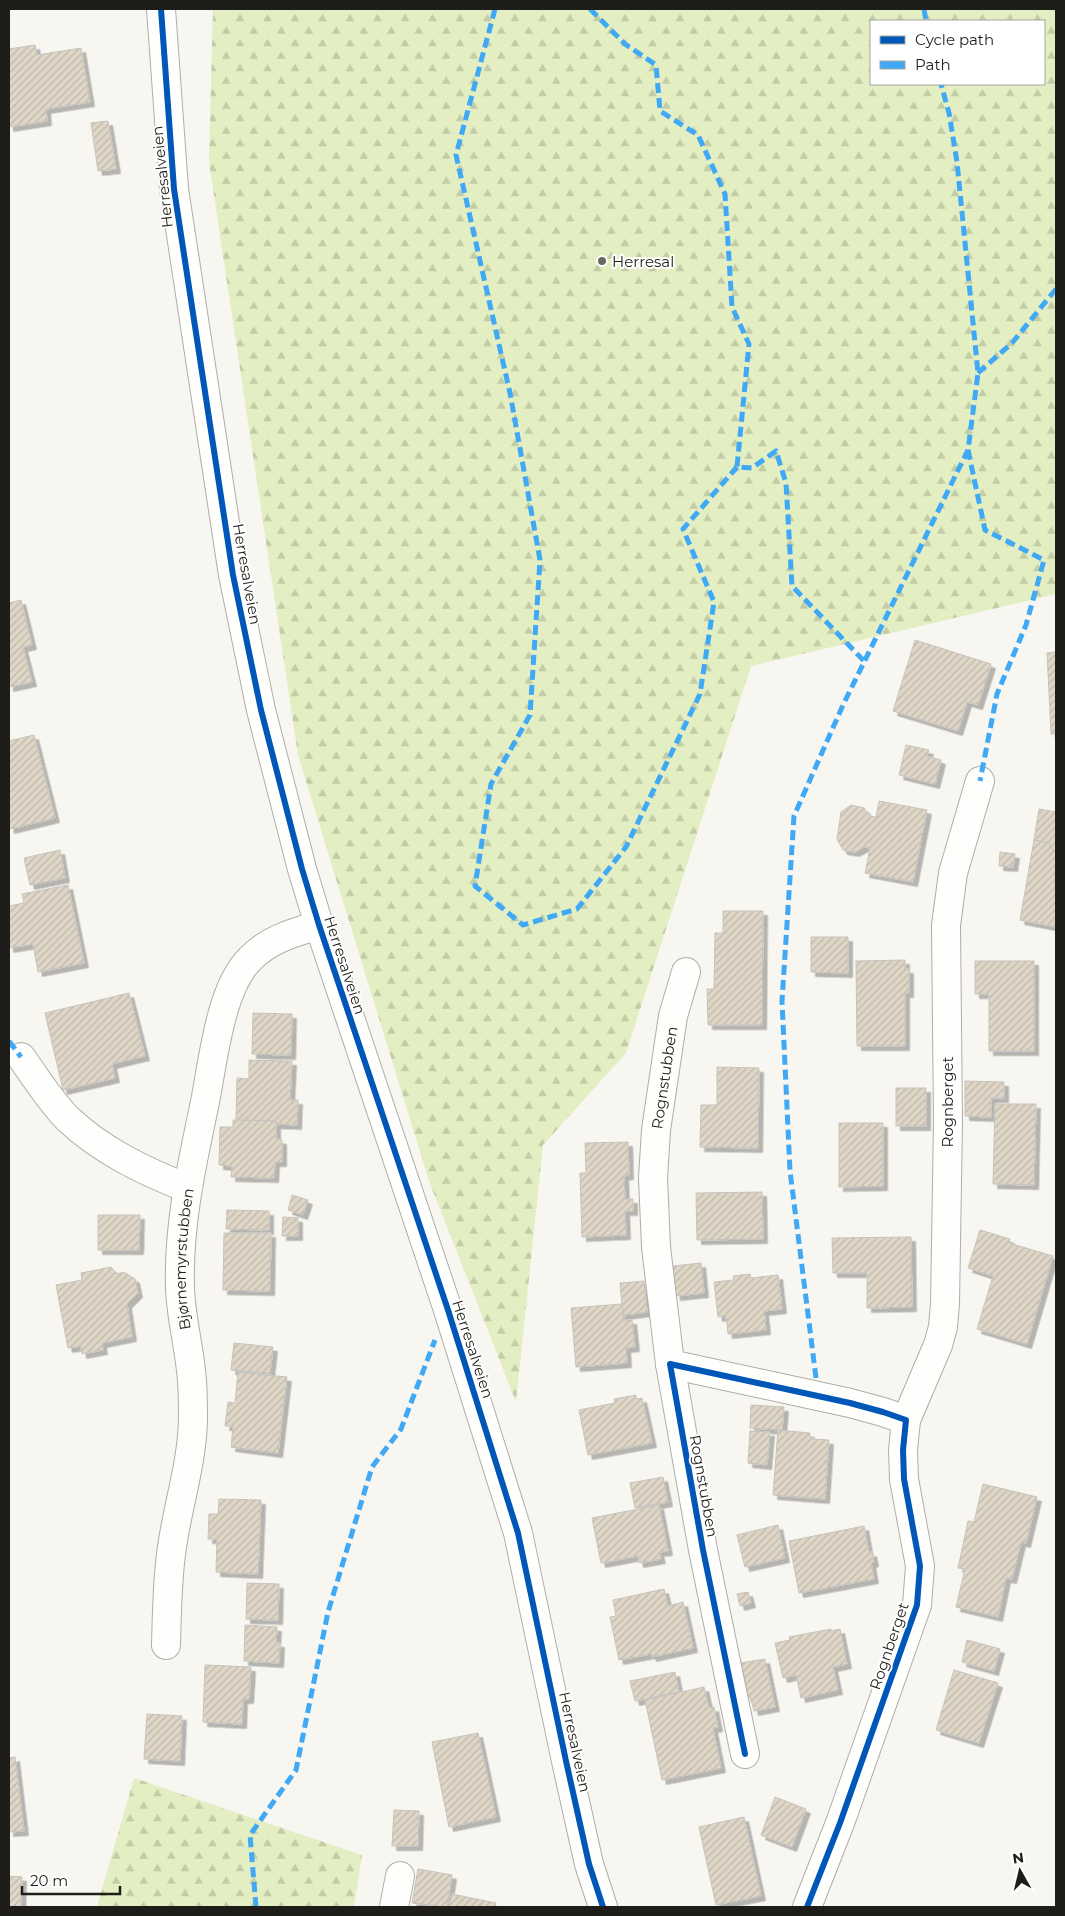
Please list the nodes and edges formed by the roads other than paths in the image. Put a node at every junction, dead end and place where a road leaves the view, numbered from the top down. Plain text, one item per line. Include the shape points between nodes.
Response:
1 (161, 9) edge
2 (980, 781) dead end
3 (319, 925) junction
4 (686, 972) dead end
5 (21, 1058) dead end
6 (187, 1188) junction
7 (670, 1364) junction
8 (906, 1420) junction
9 (166, 1645) dead end
10 (744, 1754) dead end
11 (400, 1876) dead end
12 (394, 1907) edge
13 (603, 1907) edge
14 (807, 1907) edge

1 - 3 street, Herresalveien via 174,189 233,575 261,710
2 - 8 street, Rognberget via 954,873 946,925 948,1122 943,1327
3 - 6 street, Bjørnemyrstubben via 271,942 249,959 234,979 215,1046
3 - 13 street, Herresalveien via 448,1310 518,1533 589,1864
4 - 7 street, Rognstubben via 673,1016 656,1130 653,1178 658,1264
5 - 6 street via 67,1118 96,1142 146,1172
6 - 9 street, Bjørnemyrstubben via 180,1289 192,1380 193,1423 172,1548
7 - 8 street via 810,1394
7 - 10 street, Rognstubben
8 - 14 street, Rognberget via 904,1479 920,1566 917,1605
11 - 12 street

